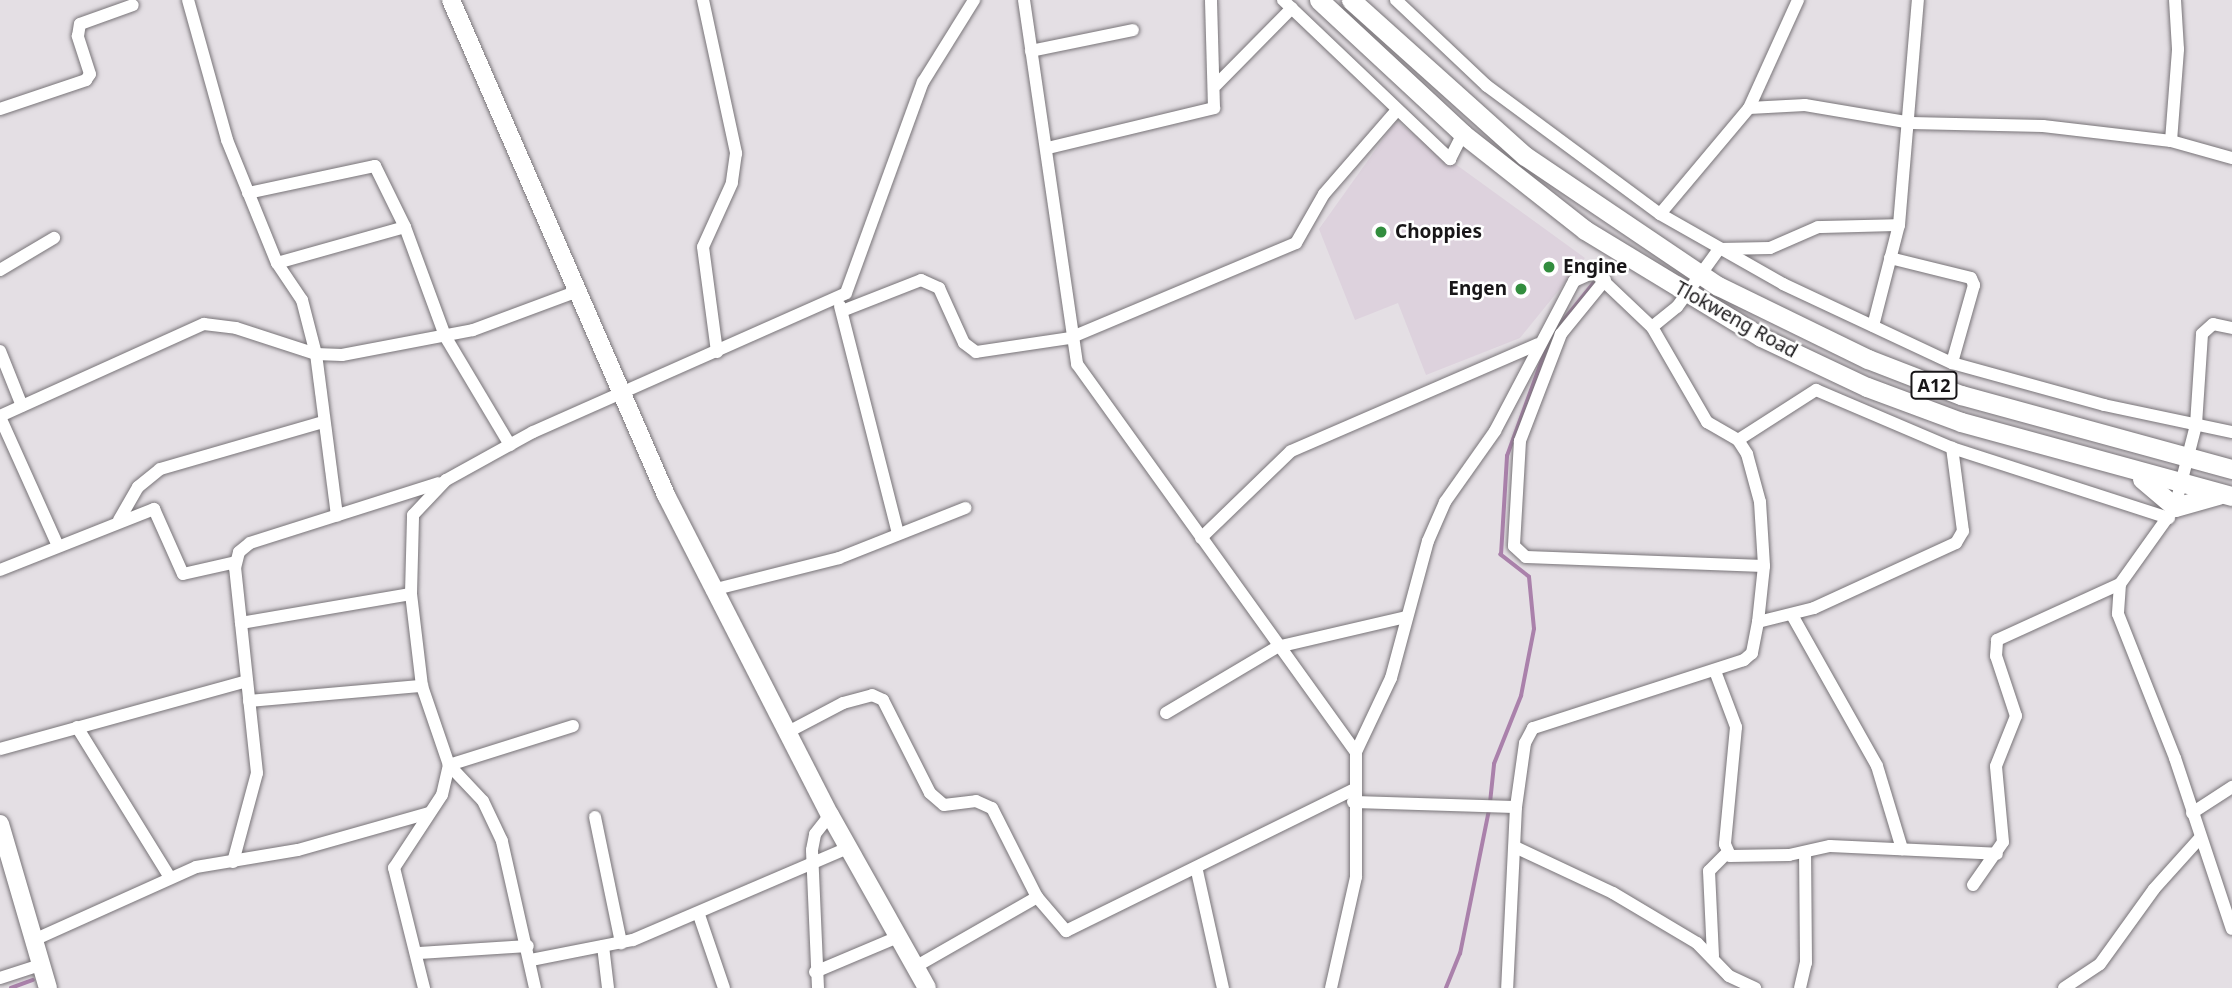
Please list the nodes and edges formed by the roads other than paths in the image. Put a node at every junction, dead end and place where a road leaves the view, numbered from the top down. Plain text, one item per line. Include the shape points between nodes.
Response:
1 (188, 0) edge
2 (451, 0) edge
3 (703, 0) edge
4 (974, 0) edge
5 (1024, 0) edge
6 (1211, 0) edge
7 (1319, 0) edge
8 (1351, 0) edge
9 (1396, 0) edge
10 (1798, 0) edge
11 (1918, 0) edge
12 (2175, 0) edge
13 (135, 2) edge
14 (1287, 4) edge
15 (1133, 30) dead end
16 (1031, 51) junction
17 (1216, 85) junction
18 (0, 107) edge
19 (1749, 108) junction
20 (1397, 110) junction
21 (1911, 124) junction
22 (1463, 134) junction
23 (2171, 141) junction
24 (1048, 148) junction
25 (2232, 159) edge
26 (248, 194) junction
27 (1660, 214) junction
28 (1899, 225) junction
29 (405, 227) junction
30 (54, 238) dead end
31 (1719, 248) junction
32 (1890, 258) junction
33 (276, 263) junction
34 (0, 270) edge
35 (1698, 273) junction
36 (1605, 279) junction
37 (578, 291) junction
38 (1684, 293) junction
39 (840, 305) junction
40 (1873, 326) junction
41 (1652, 327) junction
42 (2232, 328) edge
43 (445, 336) junction
44 (1070, 338) junction
45 (1538, 344) junction
46 (0, 351) edge
47 (717, 352) junction
48 (316, 354) junction
49 (1952, 363) junction
50 (622, 392) junction
51 (1510, 403) junction
52 (22, 406) junction
53 (1531, 410) junction
54 (0, 416) edge
55 (323, 422) junction
56 (2196, 425) junction
57 (2232, 432) edge
58 (1738, 440) junction
59 (510, 445) junction
60 (1952, 448) junction
61 (2184, 457) junction
62 (2105, 465) junction
63 (2232, 469) edge
64 (446, 480) junction
65 (2179, 482) junction
66 (2229, 495) edge
67 (965, 508) dead end
68 (2172, 513) junction
69 (337, 516) junction
70 (119, 520) junction
71 (898, 533) junction
72 (1201, 538) junction
73 (58, 546) junction
74 (236, 562) junction
75 (1764, 566) junction
76 (0, 570) edge
77 (2120, 584) junction
78 (712, 590) junction
79 (411, 594) junction
80 (1792, 615) junction
81 (1406, 617) junction
82 (1758, 622) junction
83 (241, 623) junction
84 (1277, 647) junction
85 (1716, 671) junction
86 (247, 681) junction
87 (422, 686) junction
88 (249, 701) junction
89 (1166, 713) dead end
90 (573, 726) dead end
91 (77, 727) junction
92 (788, 732) junction
93 (0, 749) edge
94 (1356, 752) junction
95 (449, 765) junction
96 (2232, 787) edge
97 (1353, 796) junction
98 (1516, 807) junction
99 (429, 813) junction
100 (2192, 813) junction
101 (830, 815) junction
102 (594, 817) dead end
103 (0, 824) edge
104 (2200, 838) junction
105 (1515, 847) junction
106 (848, 848) junction
107 (1902, 849) junction
108 (1805, 852) junction
109 (1727, 853) junction
110 (1997, 854) junction
111 (233, 862) junction
112 (812, 866) junction
113 (1196, 871) junction
114 (169, 876) junction
115 (1973, 885) dead end
116 (1037, 897) junction
117 (699, 915) junction
118 (2232, 929) edge
119 (898, 937) junction
120 (36, 939) junction
121 (621, 943) junction
122 (528, 946) junction
123 (603, 946) junction
124 (419, 953) junction
125 (1713, 956) junction
126 (531, 960) junction
127 (43, 964) junction
128 (915, 967) junction
129 (0, 978) edge
130 (815, 983) edge
131 (48, 988) edge
132 (424, 988) edge
133 (535, 988) edge
134 (608, 988) edge
135 (724, 988) edge
136 (927, 988) edge
137 (1223, 988) edge
138 (1331, 988) edge
139 (1507, 988) edge
140 (1755, 988) edge
141 (1800, 988) edge
142 (2064, 988) edge

1 - 26 street
2 - 37 street
3 - 47 street via 736,153 732,183 703,247
4 - 39 street via 923,82 858,272
5 - 16 street
6 - 17 street
7 - 22 main road, Tlokweng Road / A12
8 - 35 main road, Tlokweng Road / A12 via 1525,156
9 - 27 street via 1487,86
10 - 19 street
11 - 21 street
12 - 23 street via 2178,49
13 - 18 street via 80,24 78,36 90,74 86,80
14 - 17 street
14 - 20 street
15 - 16 street
16 - 24 street
17 - 24 street via 1217,103 1209,111
19 - 21 street via 1805,105
19 - 27 street
20 - 22 street via 1450,159
20 - 44 street via 1324,194 1296,243
21 - 23 street via 2043,126
21 - 28 street
22 - 38 main road, Tlokweng Road / A12 via 1585,230
23 - 25 street
24 - 44 street
26 - 29 street via 375,166
26 - 33 street
27 - 31 street
28 - 31 street via 1818,227 1770,248
28 - 32 street
29 - 33 street
29 - 43 street
30 - 34 street
31 - 35 street
31 - 40 street
32 - 40 street
32 - 49 street via 1971,278 1974,285
33 - 48 street via 302,300
35 - 38 street
35 - 61 main road, Tlokweng Road / A12 via 1868,359 1961,396
36 - 41 street
36 - 45 street via 1589,272 1574,281
36 - 53 street via 1561,334
37 - 43 street
37 - 50 street
38 - 41 street via 1677,307
38 - 62 main road, Tlokweng Road / A12 via 1761,338 1867,387 1961,422
39 - 44 street via 920,280 939,288 964,343 976,352
39 - 47 street
39 - 71 street
40 - 49 street
41 - 58 street via 1707,422
42 - 56 street via 2213,324 2202,334
43 - 48 street via 400,340 342,355
43 - 59 street
44 - 72 street via 1080,372
45 - 51 street
45 - 72 street via 1291,451
46 - 52 street
47 - 50 street
48 - 52 street via 236,328 204,324
48 - 55 street
49 - 56 street
50 - 59 street
50 - 78 street
51 - 53 street
51 - 81 street via 1445,502
52 - 54 street
53 - 75 street via 1517,453 1512,541 1521,554
54 - 73 street
55 - 69 street
55 - 70 street via 160,468 138,487
56 - 57 street
56 - 61 street
58 - 60 street via 1816,390
58 - 75 street via 1758,485
59 - 64 street
60 - 68 street
60 - 80 street via 1963,531 1956,543
61 - 63 main road, Tlokweng Road / A12
61 - 65 street
62 - 65 main road, Tlokweng Road / A12
62 - 68 main road via 2158,488
64 - 69 street
64 - 79 street via 423,500 411,522
65 - 66 main road, Tlokweng Road / A12
65 - 68 street
66 - 68 main road
67 - 71 street
68 - 77 street
69 - 74 street via 244,546
70 - 73 street
70 - 74 street via 158,511 176,564 186,575
71 - 78 street via 839,558
72 - 84 street
73 - 76 street
74 - 83 street
75 - 82 street
77 - 100 street via 2123,638 2165,731
77 - 110 street via 1997,640 1996,656 2016,716 1996,766 2003,842
78 - 92 street
79 - 83 street
79 - 87 street
80 - 82 street
80 - 107 street via 1877,766
81 - 84 street
81 - 94 street via 1391,678
82 - 85 street via 1752,653
83 - 86 street
84 - 89 street
84 - 94 street
85 - 98 street via 1533,728 1525,743
85 - 109 street via 1736,727
86 - 88 street
86 - 91 street
87 - 88 street
87 - 95 street
88 - 111 street via 257,773
90 - 95 street
91 - 93 street
91 - 114 street
92 - 101 street
92 - 116 street via 843,703 872,695 883,699 930,793 944,805 976,801 992,808
94 - 97 street
95 - 99 street via 442,795
95 - 122 street via 490,811
96 - 100 street
97 - 98 street
97 - 113 street
97 - 138 street via 1356,877
98 - 105 street
99 - 111 street via 298,850
99 - 124 street via 394,873
100 - 104 street
101 - 106 street
101 - 112 street via 815,834
102 - 121 street
103 - 120 street
104 - 118 street
104 - 142 street via 2154,889 2100,964
105 - 125 street via 1613,893
105 - 139 street
106 - 112 street
106 - 119 street
107 - 108 street via 1830,846
107 - 110 street
108 - 109 street via 1734,858
108 - 141 street via 1806,963
109 - 125 street via 1709,872
110 - 115 street
111 - 114 street
112 - 117 street
112 - 130 street
113 - 116 street via 1066,932
113 - 137 street
114 - 120 street
116 - 128 street
117 - 121 street
117 - 135 street
119 - 128 street
119 - 130 street
120 - 127 street
121 - 123 street
122 - 124 street
122 - 126 street
123 - 126 street
123 - 134 street
124 - 132 street
125 - 140 street via 1729,976
126 - 133 street
127 - 129 street
127 - 131 street
128 - 136 street

